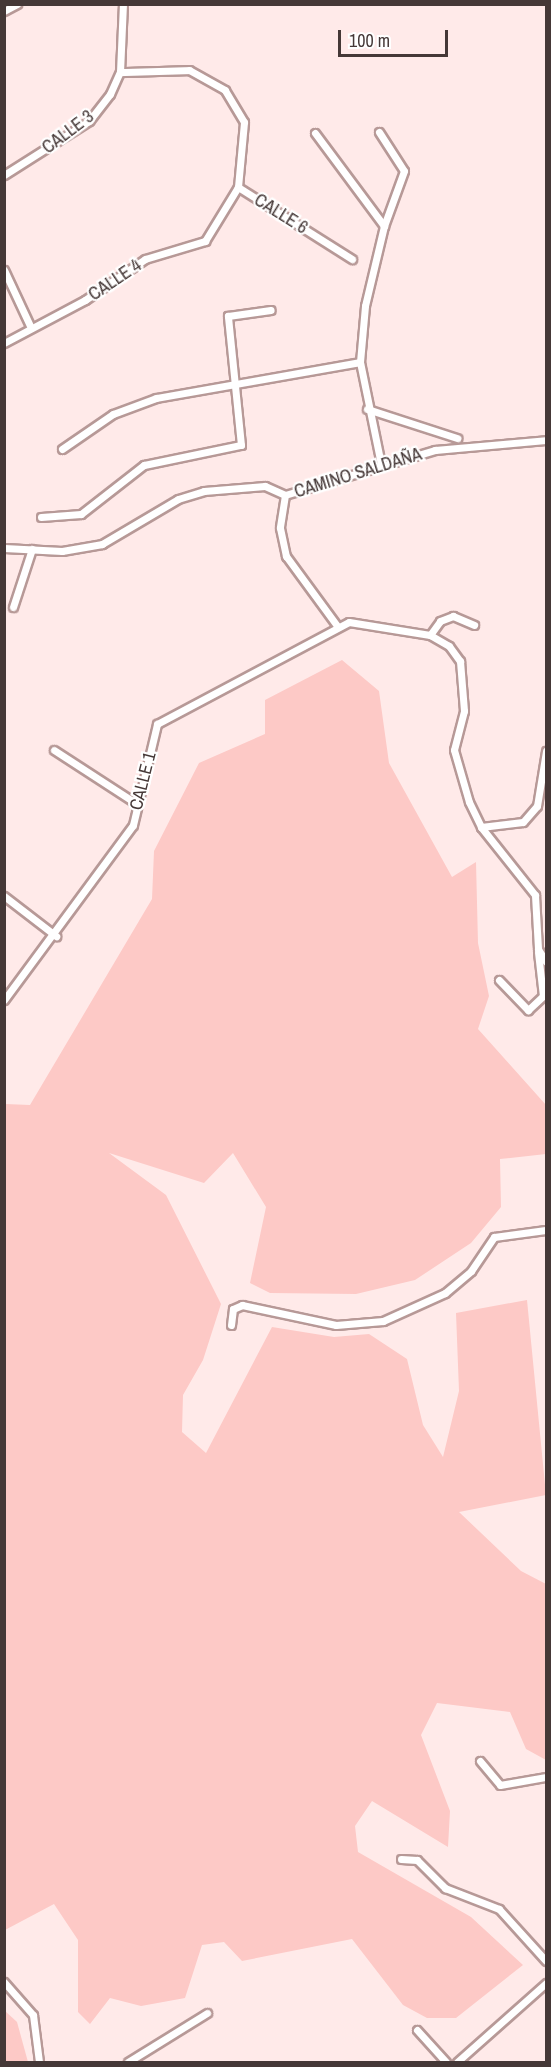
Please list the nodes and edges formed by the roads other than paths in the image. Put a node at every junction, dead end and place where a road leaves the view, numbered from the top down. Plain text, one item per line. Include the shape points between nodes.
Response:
1 (17, 4) edge
2 (123, 4) edge
3 (4, 11) edge
4 (120, 72) junction
5 (378, 132) dead end
6 (315, 133) dead end
7 (4, 175) edge
8 (238, 187) junction
9 (384, 226) junction
10 (352, 259) dead end
11 (4, 270) edge
12 (271, 310) dead end
13 (32, 328) junction
14 (4, 343) edge
15 (360, 362) junction
16 (235, 381) junction
17 (367, 409) junction
18 (457, 438) dead end
19 (546, 440) edge
20 (62, 449) dead end
21 (381, 464) junction
22 (285, 495) junction
23 (40, 518) dead end
24 (4, 548) edge
25 (32, 549) junction
26 (13, 607) dead end
27 (474, 625) dead end
28 (338, 627) junction
29 (430, 635) junction
30 (54, 750) dead end
31 (546, 751) edge
32 (137, 804) junction
33 (481, 826) junction
34 (4, 896) edge
35 (56, 936) junction
36 (538, 949) junction
37 (546, 962) edge
38 (499, 980) dead end
39 (4, 1000) edge
40 (546, 1230) edge
41 (231, 1325) dead end
42 (480, 1761) dead end
43 (546, 1777) edge
44 (401, 1859) dead end
45 (546, 1961) edge
46 (4, 1982) edge
47 (546, 1983) edge
48 (207, 2013) dead end
49 (417, 2030) dead end
50 (39, 2062) edge
51 (128, 2062) edge
52 (446, 2062) edge
53 (457, 2062) edge

1 - 3 street
2 - 4 street, CALLE 3
4 - 7 street, CALLE 3 via 89,121
4 - 8 street, CALLE 6 via 189,70 225,90 244,122
5 - 9 street via 404,171
6 - 9 street
8 - 10 street, CALLE 6
8 - 13 street, CALLE 4 via 205,242 145,259
9 - 15 street via 365,306
11 - 13 street
12 - 16 street via 228,316
13 - 14 street, CALLE 4
15 - 16 street
15 - 17 street
16 - 20 street via 156,398 112,414
16 - 23 street via 241,445 144,465 81,514
17 - 18 street
17 - 21 street
19 - 21 street, CAMINO SALDAÑA via 435,450
21 - 22 street, CAMINO SALDAÑA
22 - 25 street, CAMINO SALDAÑA via 265,486 204,491 178,499 102,544 62,551
22 - 28 street via 280,528 286,556
24 - 25 street, CAMINO SALDAÑA
25 - 26 street
27 - 29 street via 453,616 440,621
28 - 29 street via 363,623
28 - 32 street, CALLE 1 via 157,724
29 - 33 street via 449,646 460,661 465,699 454,750
30 - 32 street
31 - 33 street via 537,806 523,822
32 - 35 street, CALLE 1 via 133,825
33 - 36 street via 535,895
34 - 35 street
35 - 39 street, CALLE 1
36 - 37 street
36 - 38 street via 543,996 528,1010
40 - 41 street via 494,1237 471,1271 446,1293 383,1321 336,1325 242,1305 233,1309
42 - 43 street via 500,1785
44 - 45 street via 417,1860 445,1888 500,1909
46 - 50 street via 33,2015
47 - 53 street
48 - 51 street
49 - 52 street

